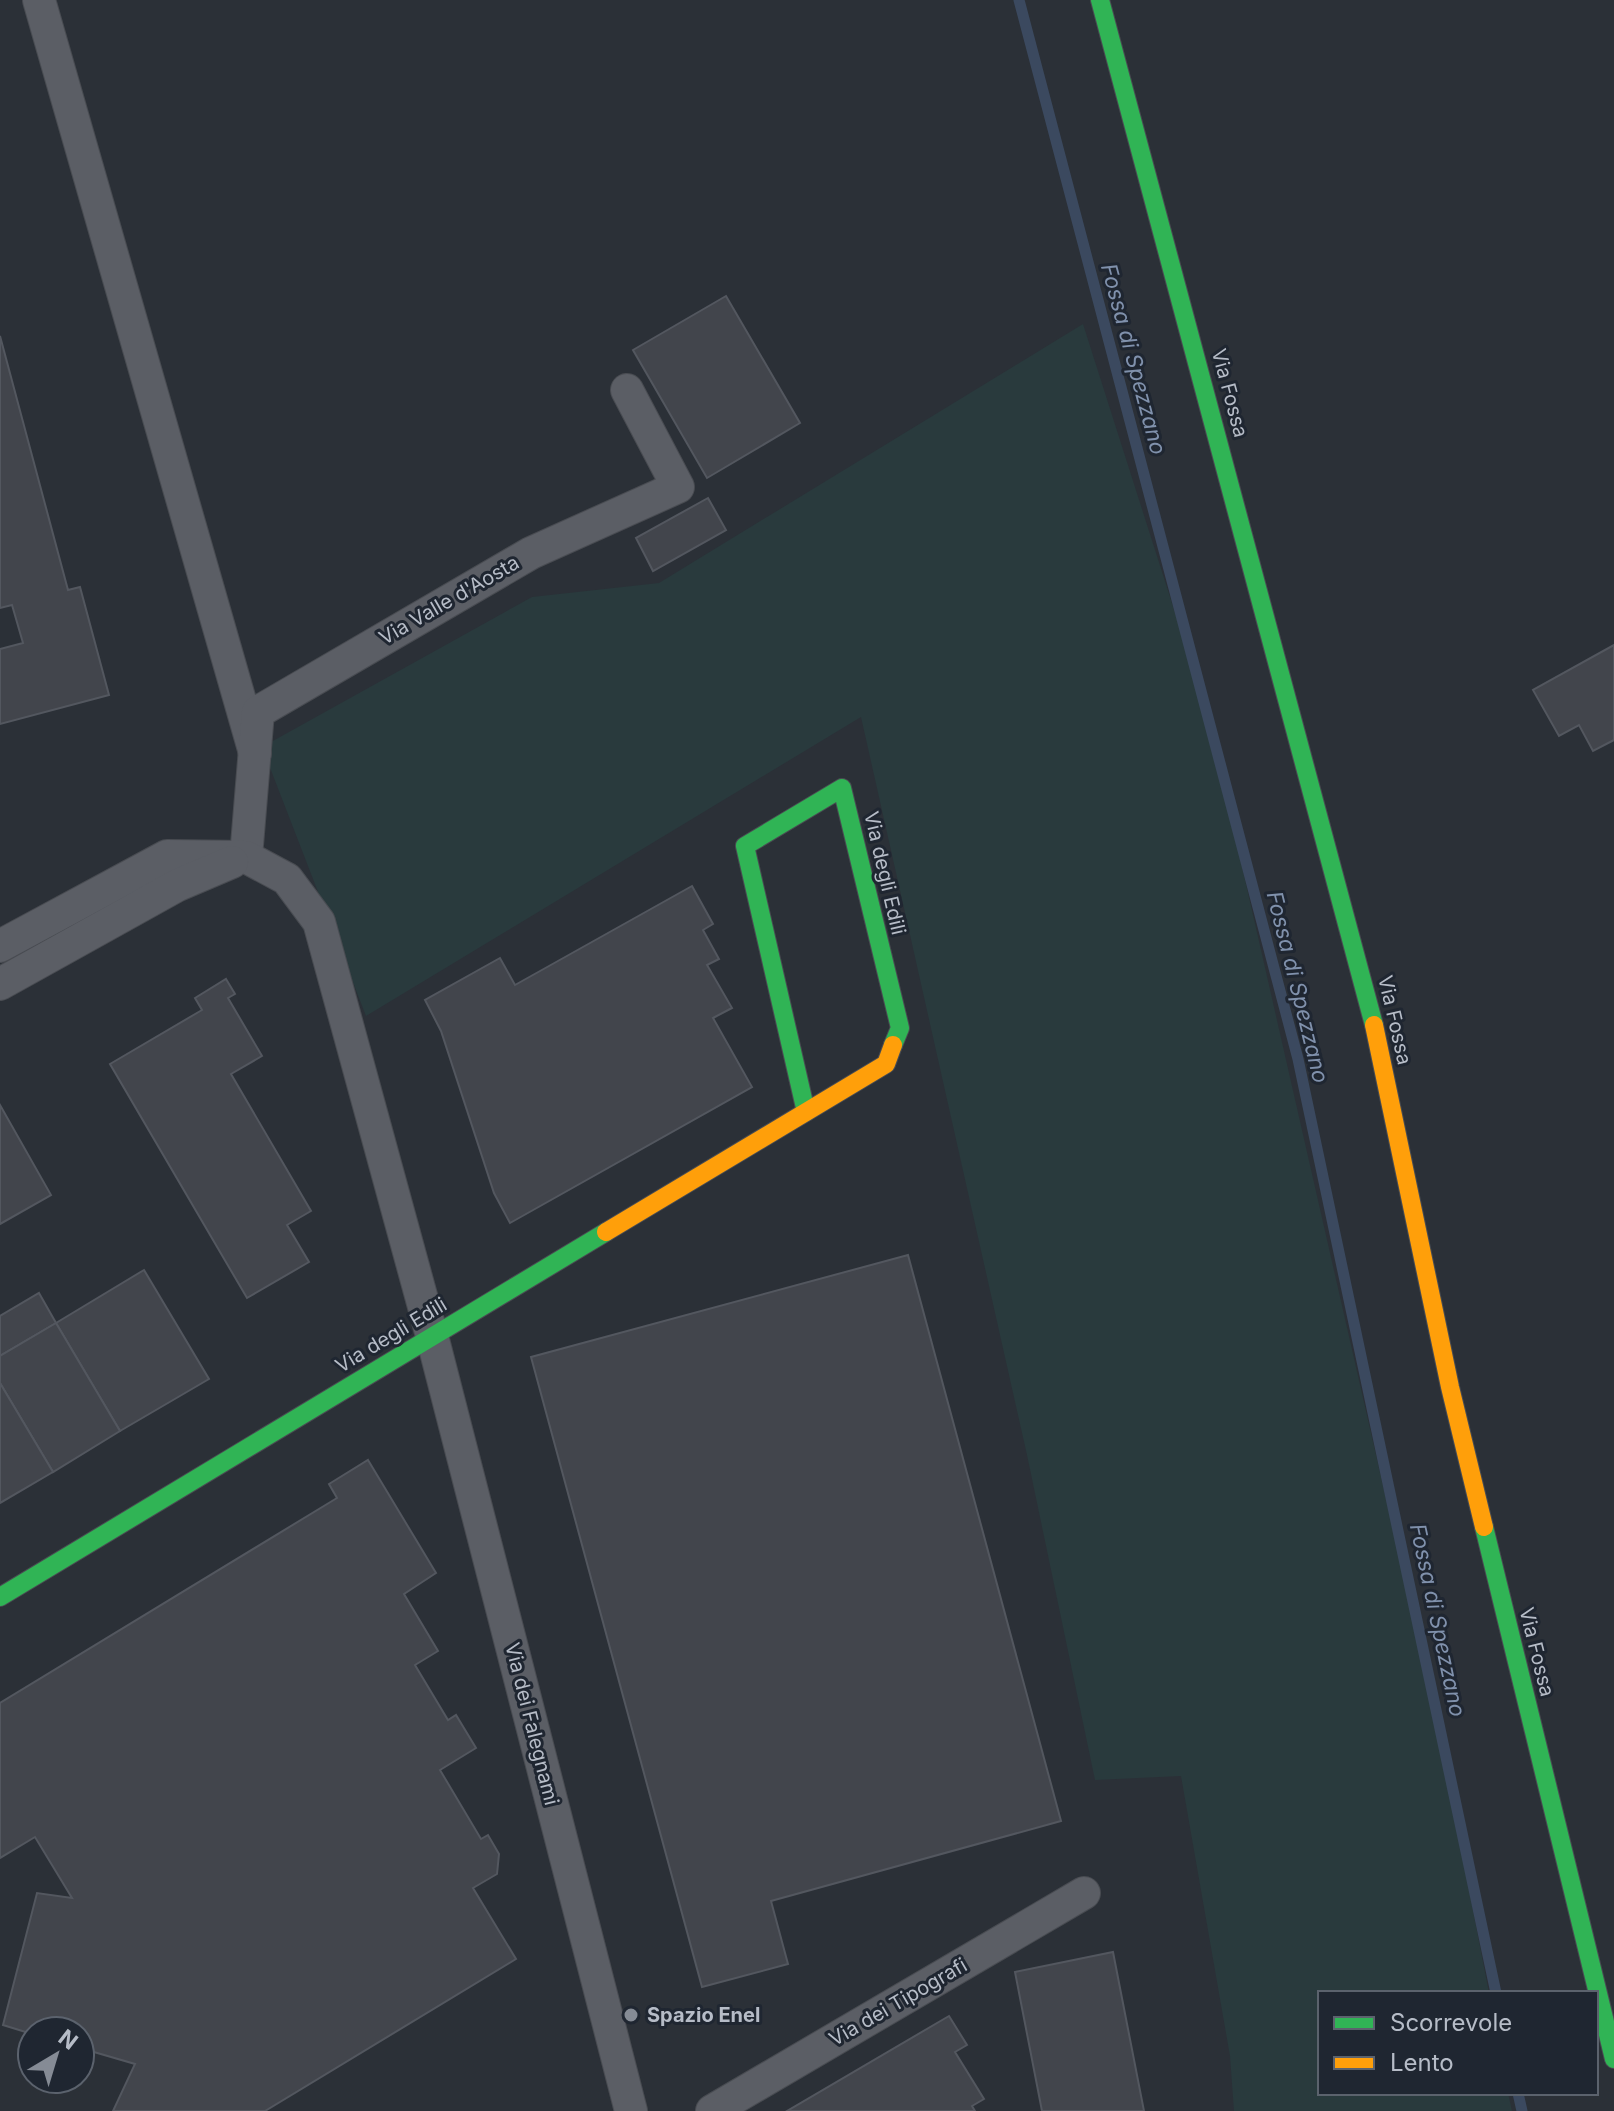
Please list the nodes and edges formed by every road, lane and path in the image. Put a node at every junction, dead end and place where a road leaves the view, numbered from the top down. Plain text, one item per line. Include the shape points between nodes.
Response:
1 (39, 0) edge
2 (1100, 0) edge
3 (627, 390) dead end
4 (255, 753) junction
5 (246, 857) junction
6 (0, 946) edge
7 (0, 984) edge
8 (806, 1112) junction
9 (432, 1336) junction
10 (0, 1597) edge
11 (1084, 1893) dead end
12 (1597, 1991) edge
13 (1598, 1993) edge
14 (1614, 2059) edge
15 (631, 2111) edge
16 (712, 2111) edge

1 - 4 street
2 - 12 street, Via Fossa via 1376,1031 1450,1387
3 - 4 street, Via Valle d'Aosta via 678,487 531,553 258,712
4 - 5 street, Via Valle d'Aosta
5 - 6 street via 167,856
5 - 7 street via 178,885
5 - 9 street via 287,879 319,922
8 - 8 street, Via degli Edili via 886,1064 900,1028 842,788 745,846
8 - 9 street, Via degli Edili
9 - 10 street, Via degli Edili
9 - 15 street, Via dei Falegnami
11 - 16 street, Via dei Tipografi
13 - 14 street, Via Fossa

